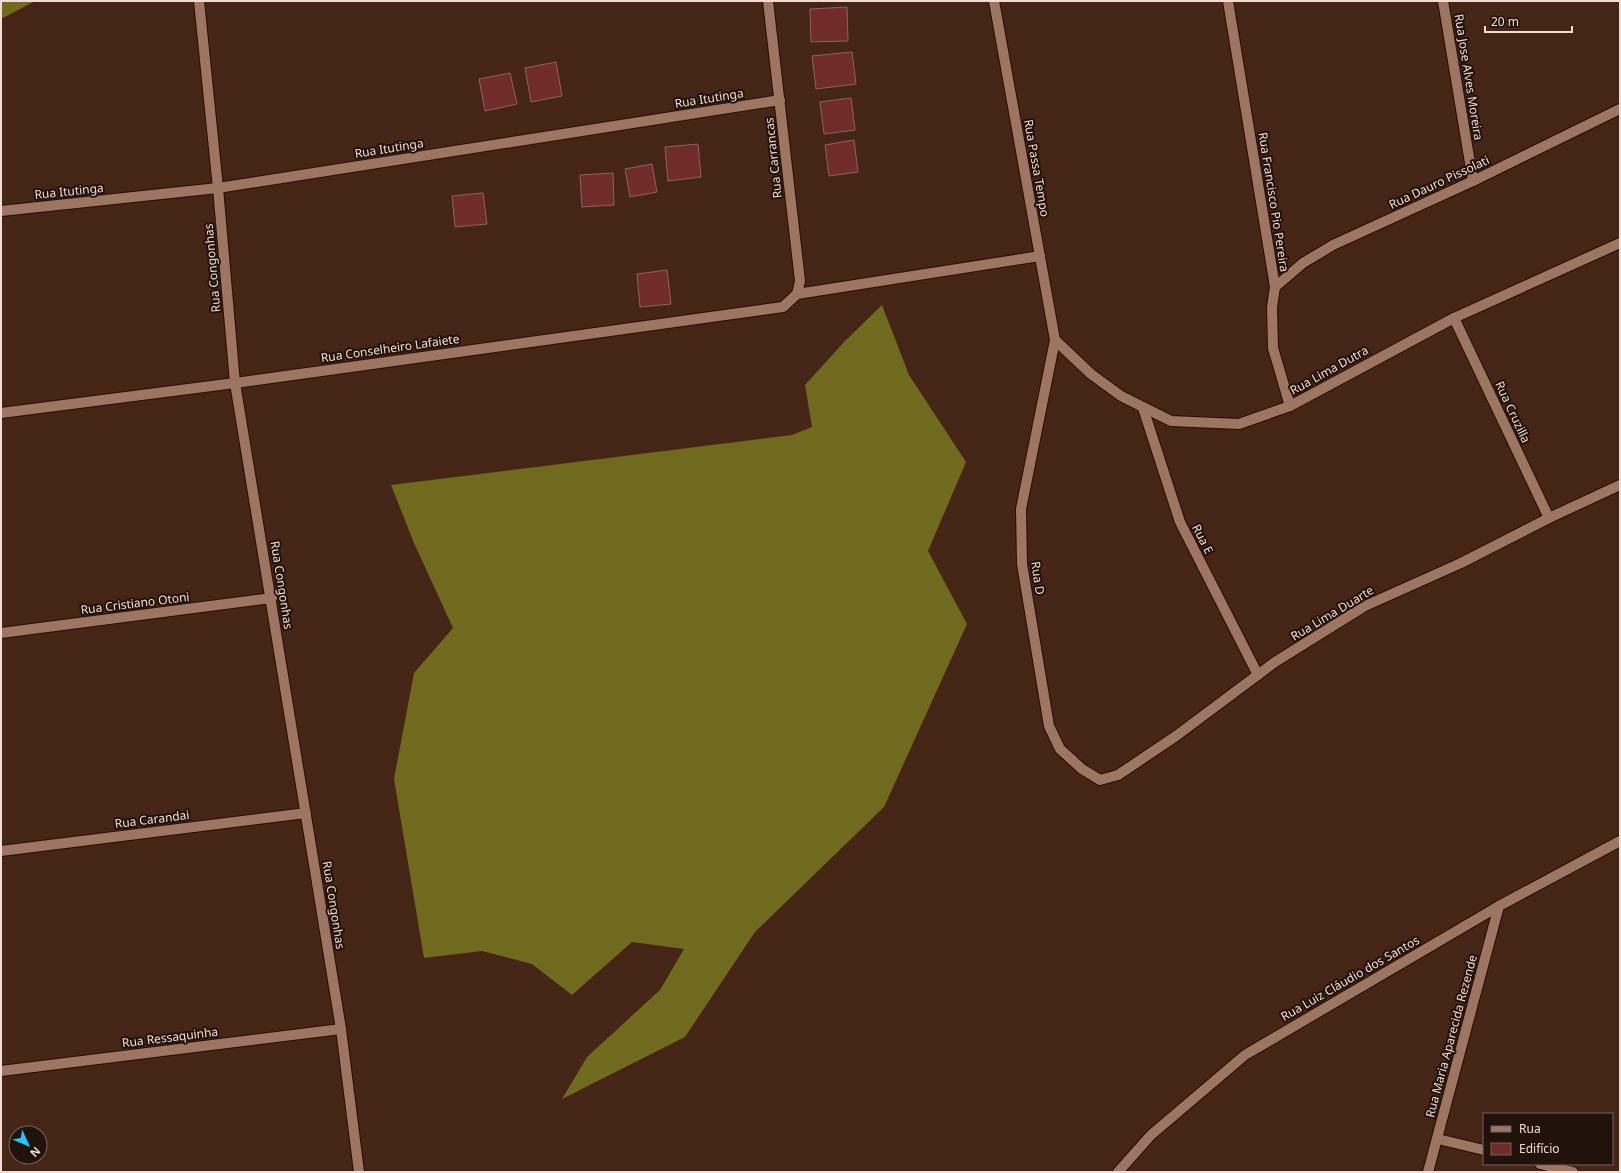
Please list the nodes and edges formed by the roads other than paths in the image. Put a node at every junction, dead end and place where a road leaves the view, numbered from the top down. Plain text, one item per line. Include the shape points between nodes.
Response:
1 (199, 1) edge
2 (768, 1) edge
3 (994, 1) edge
4 (1228, 1) edge
5 (1443, 1) edge
6 (780, 100) junction
7 (1620, 110) edge
8 (1473, 180) junction
9 (218, 188) junction
10 (1, 211) edge
11 (1620, 243) edge
12 (1040, 256) junction
13 (1274, 287) junction
14 (797, 294) junction
15 (1454, 318) junction
16 (1055, 340) junction
17 (235, 383) junction
18 (1290, 406) junction
19 (1143, 408) junction
20 (1, 413) edge
21 (1620, 485) edge
22 (1549, 518) junction
23 (272, 598) junction
24 (1, 633) edge
25 (1258, 675) junction
26 (1118, 775) joint
27 (306, 813) junction
28 (1620, 841) edge
29 (1, 851) edge
30 (1498, 906) junction
31 (341, 1029) junction
32 (1, 1071) edge
33 (1438, 1139) junction
34 (1483, 1150) edge
35 (1544, 1165) edge
36 (359, 1172) edge
37 (1118, 1172) edge
38 (1428, 1172) edge
39 (1573, 1172) edge

1 - 9 street, Rua Congonhas
2 - 6 street, Rua Carrancas
3 - 12 street, Rua Passa Tempo
4 - 13 street, Rua Francisco Pio Pereira
5 - 8 street, Rua Jose Alves Moreira
6 - 9 street, Rua Itutinga
6 - 14 street, Rua Carrancas via 800,281
7 - 8 street, Rua Dauro Pissolati
8 - 13 street, Rua Dauro Pissolati via 1333,245 1303,263
9 - 10 street, Rua Itutinga
9 - 17 street, Rua Congonhas
11 - 15 street, Rua Lima Dutra
12 - 14 street
12 - 16 street, Rua Passa Tempo
13 - 18 street, Rua Francisco Pio Pereira via 1273,348
14 - 17 street, Rua Conselheiro Lafaiete via 783,307
15 - 18 street, Rua Lima Dutra
15 - 22 street, Rua Cruzilla
16 - 19 street, Rua Lima Dutra via 1091,374
16 - 26 street, Rua D via 1021,509 1022,564 1049,726 1060,749 1082,769 1100,780
17 - 20 street, Rua Conselheiro Lafaiete
17 - 23 street, Rua Congonhas
18 - 19 street, Rua Lima Dutra via 1239,424 1171,421
19 - 25 street, Rua E via 1180,522
21 - 22 street, Rua Lima Duarte
22 - 25 street, Rua Lima Duarte via 1461,563 1365,606
23 - 24 street, Rua Cristiano Otoni
23 - 27 street, Rua Congonhas
25 - 26 street, Rua Lima Duarte
27 - 29 street, Rua Carandai
27 - 31 street, Rua Congonhas
28 - 30 street, Rua Luiz Cláudio dos Santos
30 - 33 street, Rua Maria Aparecida Rezende
30 - 37 street, Rua Luiz Cláudio dos Santos via 1245,1055 1151,1135
31 - 32 street, Rua Ressaquinha
31 - 36 street, Rua Congonhas
33 - 34 street
33 - 38 street, Rua Maria Aparecida Rezende
35 - 39 street

